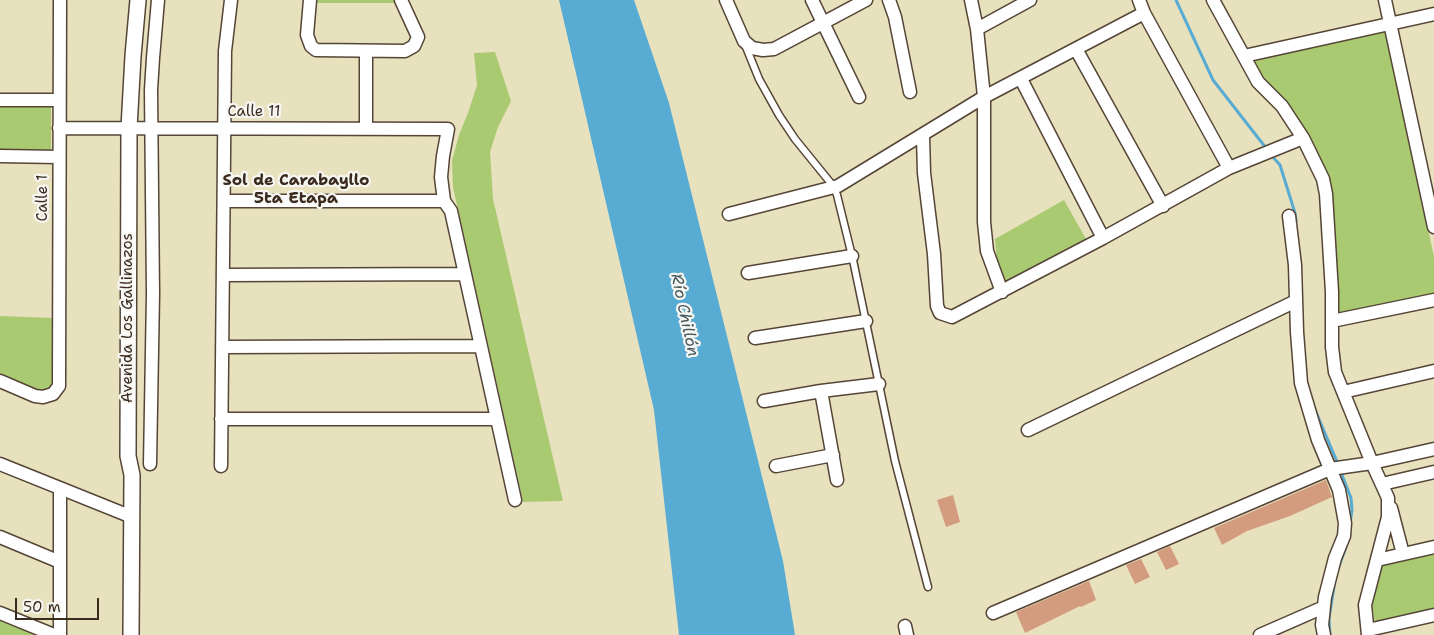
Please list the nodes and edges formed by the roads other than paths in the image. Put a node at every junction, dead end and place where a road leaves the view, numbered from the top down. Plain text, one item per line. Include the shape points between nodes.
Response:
1 (60, 0) edge
2 (138, 0) edge
3 (158, 0) edge
4 (231, 0) edge
5 (310, 0) edge
6 (402, 0) edge
7 (726, 0) edge
8 (812, 0) edge
9 (866, 0) edge
10 (889, 0) edge
11 (971, 0) edge
12 (1030, 0) edge
13 (1139, 0) edge
14 (1213, 0) edge
15 (1385, 0) edge
16 (1144, 13) junction
17 (1434, 14) edge
18 (822, 23) junction
19 (1390, 24) junction
20 (977, 29) junction
21 (744, 41) junction
22 (1076, 49) junction
23 (366, 51) junction
24 (1244, 56) junction
25 (1021, 79) junction
26 (910, 92) dead end
27 (859, 97) dead end
28 (984, 97) junction
29 (0, 100) edge
30 (59, 100) junction
31 (59, 128) junction
32 (129, 128) junction
33 (151, 128) junction
34 (224, 129) junction
35 (366, 129) junction
36 (923, 136) junction
37 (1303, 138) junction
38 (0, 156) edge
39 (59, 157) junction
40 (1229, 168) junction
41 (834, 187) junction
42 (444, 200) junction
43 (224, 201) junction
44 (1163, 206) junction
45 (729, 214) dead end
46 (1289, 216) dead end
47 (1434, 227) edge
48 (1103, 238) junction
49 (852, 256) junction
50 (748, 273) dead end
51 (465, 274) junction
52 (223, 275) junction
53 (1002, 292) junction
54 (1434, 300) edge
55 (1296, 301) junction
56 (866, 321) junction
57 (1332, 321) junction
58 (755, 338) dead end
59 (481, 346) junction
60 (222, 347) junction
61 (1434, 371) edge
62 (0, 381) edge
63 (879, 384) junction
64 (821, 391) junction
65 (1343, 392) junction
66 (764, 401) dead end
67 (221, 419) junction
68 (497, 419) junction
69 (1028, 430) dead end
70 (1434, 449) edge
71 (833, 455) junction
72 (1372, 463) junction
73 (0, 464) edge
74 (150, 464) dead end
75 (220, 466) dead end
76 (776, 466) dead end
77 (1330, 469) junction
78 (1434, 472) edge
79 (837, 480) dead end
80 (1382, 484) junction
81 (60, 488) junction
82 (1388, 498) junction
83 (515, 500) dead end
84 (132, 517) junction
85 (0, 537) edge
86 (1434, 547) edge
87 (1403, 554) junction
88 (1377, 560) junction
89 (60, 562) junction
90 (928, 587) dead end
91 (1324, 607) junction
92 (0, 613) edge
93 (993, 613) dead end
94 (1434, 615) edge
95 (1368, 633) edge
96 (54, 635) edge
97 (60, 635) edge
98 (131, 635) edge
99 (1260, 635) edge
100 (1324, 635) edge

1 - 30 street, Calle 1
2 - 32 street, Avenida Los Gallinazos
3 - 33 street
4 - 34 street via 225,51
5 - 23 street via 307,35 311,46 321,50
6 - 23 street via 418,36 414,46 405,51
7 - 21 street
8 - 18 street
9 - 18 street
10 - 26 street
11 - 20 street
12 - 20 street
13 - 16 street
14 - 24 street
15 - 19 street
16 - 22 street
16 - 40 street
17 - 19 street
18 - 21 street via 774,48 752,48
18 - 27 street
19 - 24 street
19 - 47 street
20 - 28 street
21 - 41 lane via 759,79 779,115
22 - 25 street
22 - 44 street
23 - 35 street
24 - 37 street via 1258,82 1282,106
25 - 28 street
25 - 48 street
28 - 36 street
28 - 53 street via 984,222 988,251
29 - 30 street
30 - 31 street, Calle 1
31 - 32 street, Calle 11
31 - 39 street, Calle 1
32 - 33 street, Calle 11
32 - 84 street, Avenida Los Gallinazos via 128,456 132,475
33 - 34 street, Calle 11
33 - 74 street via 154,294
34 - 35 street, Calle 11
34 - 43 street
35 - 42 street, Calle 11 via 448,130 443,156
36 - 41 street
36 - 53 street via 924,173 940,312 952,317
37 - 40 street
37 - 57 street via 1323,179 1326,194
38 - 39 street
39 - 62 street, Calle 1 via 59,386 53,394 44,397
40 - 44 street
41 - 45 street
41 - 49 lane
42 - 43 street
42 - 51 street via 451,211
43 - 52 street
44 - 48 street
46 - 55 street
48 - 53 street
49 - 50 street
49 - 56 lane
51 - 52 street
51 - 59 street
52 - 60 street
54 - 57 street
55 - 69 street
55 - 77 street via 1301,383
56 - 58 street
56 - 63 lane
57 - 65 street via 1334,366
59 - 60 street
59 - 68 street
60 - 67 street
61 - 65 street
63 - 64 street
63 - 90 lane via 895,461
64 - 66 street
64 - 71 street
65 - 72 street
67 - 68 street
67 - 75 street
68 - 83 street
70 - 72 street
71 - 76 street
71 - 79 street
72 - 77 street
72 - 80 street
73 - 81 street
77 - 91 street via 1339,490 1345,522
77 - 93 street
78 - 80 street
80 - 82 street
81 - 84 street
81 - 89 street
82 - 87 street
82 - 88 street via 1388,517
84 - 98 street, Avenida Los Gallinazos
85 - 89 street
86 - 87 street
87 - 88 street
88 - 95 street via 1365,605
89 - 97 street
91 - 99 street
91 - 100 street
92 - 96 street
94 - 95 street

